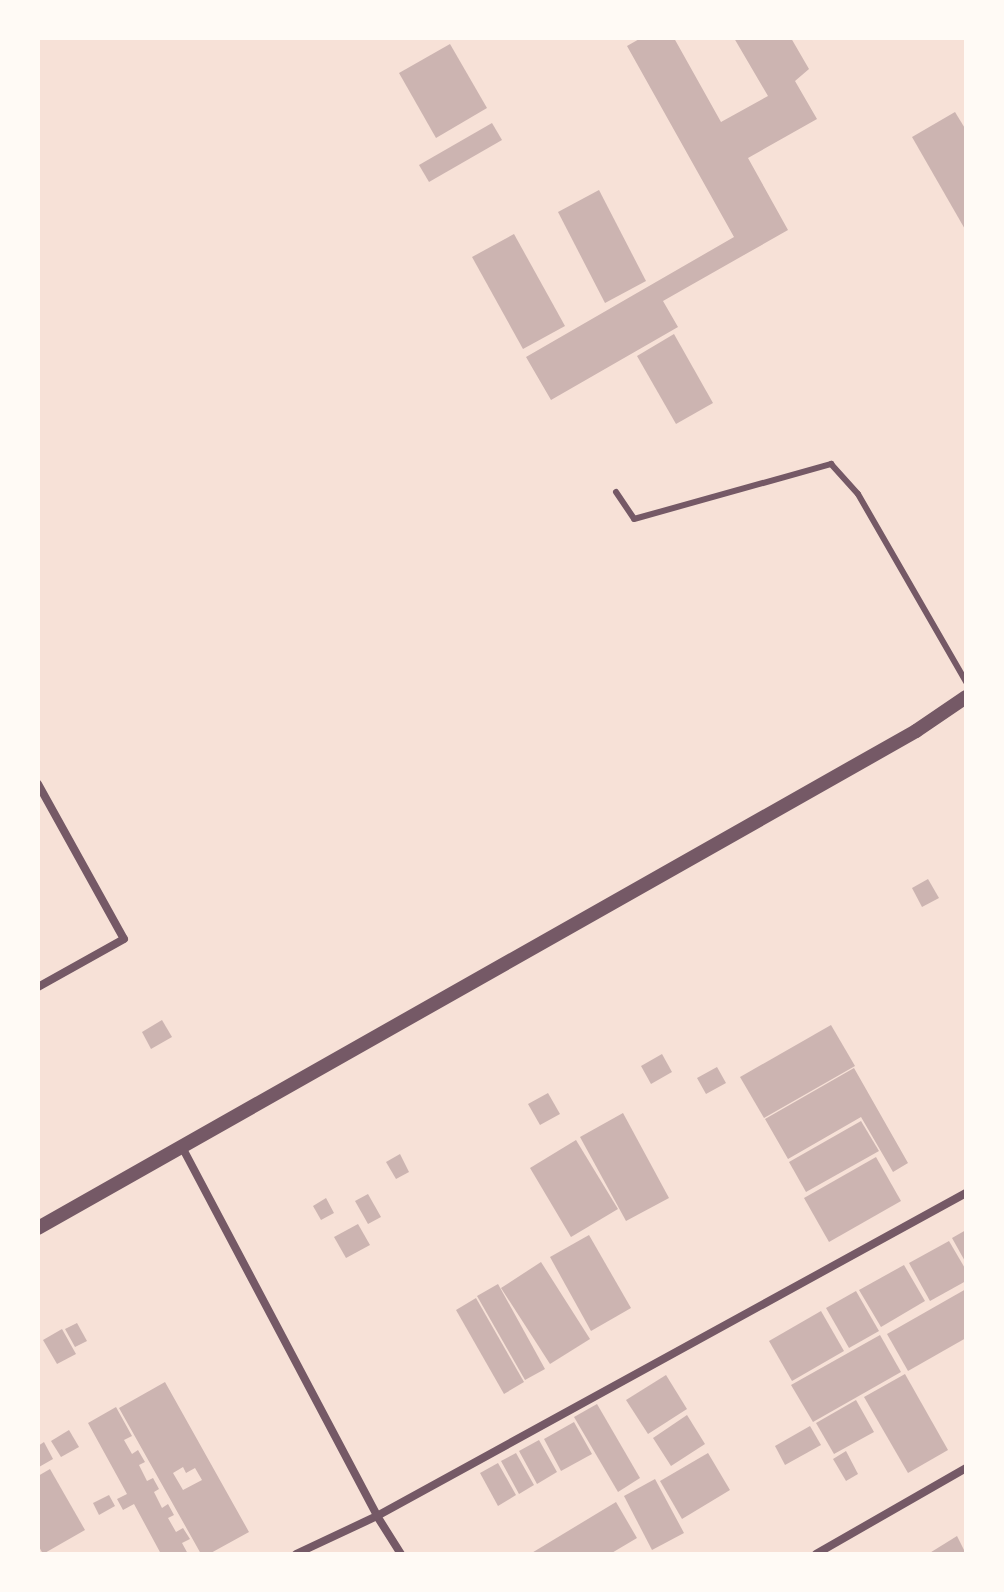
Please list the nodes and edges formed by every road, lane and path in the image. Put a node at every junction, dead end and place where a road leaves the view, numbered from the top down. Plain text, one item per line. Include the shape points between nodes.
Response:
1 (616, 492) dead end
2 (966, 682) edge
3 (966, 697) edge
4 (38, 784) edge
5 (38, 987) edge
6 (182, 1147) junction
7 (966, 1193) edge
8 (38, 1228) edge
9 (966, 1468) edge
10 (377, 1516) junction
11 (296, 1554) edge
12 (401, 1554) edge
13 (816, 1554) edge

1 - 2 lane via 634,519 831,464 858,494
3 - 6 street via 916,731
4 - 5 street via 124,939
6 - 8 street
6 - 10 street
7 - 10 street
9 - 13 street
10 - 11 street
10 - 12 street

